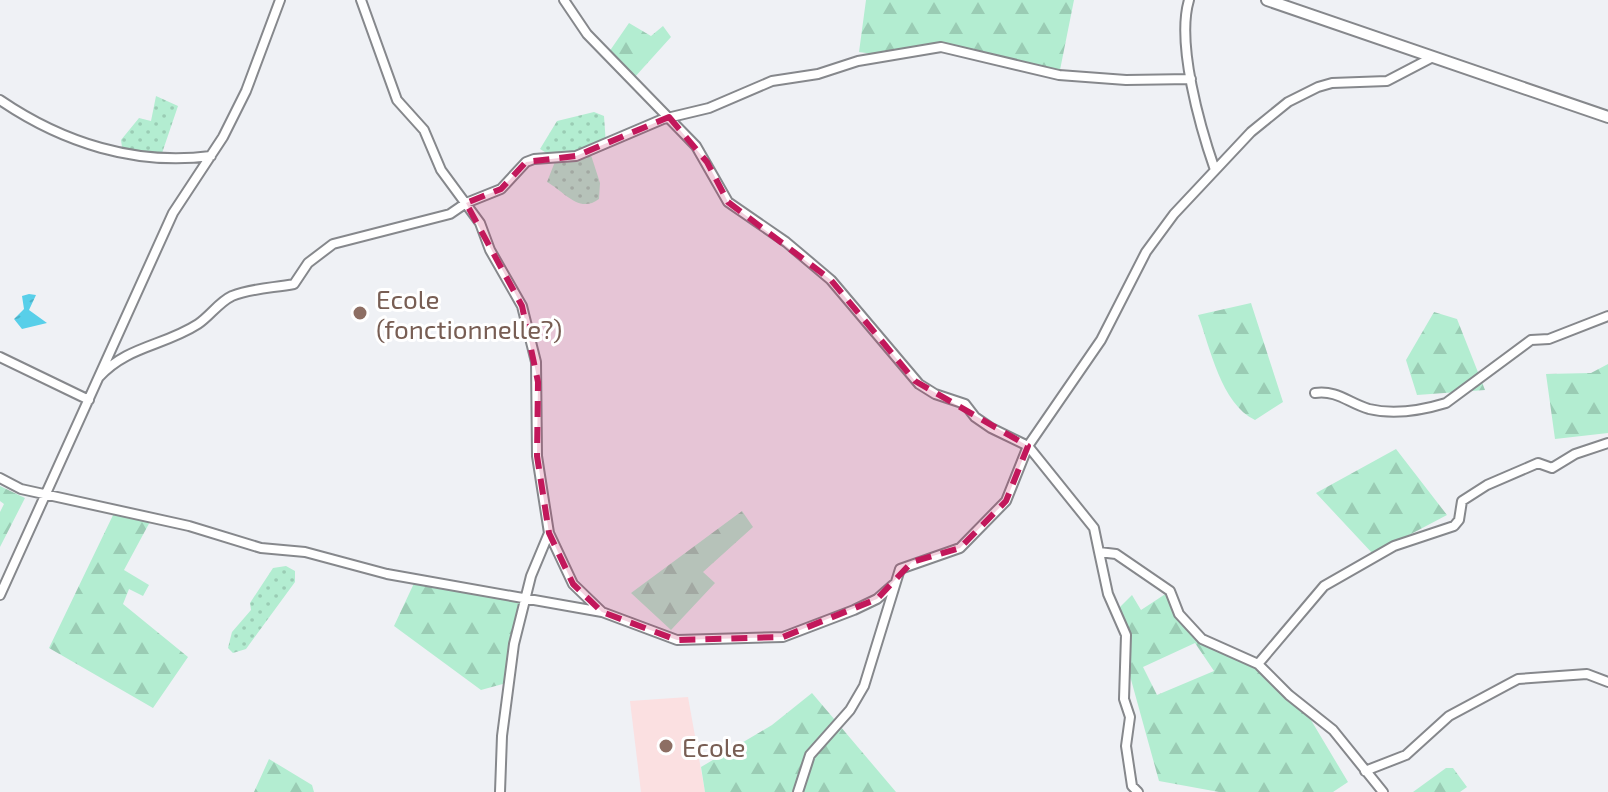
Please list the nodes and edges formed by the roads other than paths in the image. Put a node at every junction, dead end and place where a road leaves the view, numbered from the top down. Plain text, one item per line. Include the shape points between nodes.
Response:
1 (280, 0) edge
2 (361, 0) edge
3 (564, 0) edge
4 (1189, 0) edge
5 (1267, 0) edge
6 (1433, 57) junction
7 (1191, 79) junction
8 (0, 100) edge
9 (669, 117) junction
10 (1608, 117) edge
11 (211, 156) junction
12 (1215, 170) junction
13 (466, 203) junction
14 (1608, 316) edge
15 (0, 357) edge
16 (99, 377) junction
17 (1315, 393) dead end
18 (89, 400) junction
19 (1608, 443) edge
20 (1028, 446) junction
21 (0, 478) edge
22 (45, 495) junction
23 (549, 533) junction
24 (1099, 552) junction
25 (894, 584) junction
26 (0, 595) edge
27 (526, 597) junction
28 (602, 612) junction
29 (1258, 664) junction
30 (1608, 682) edge
31 (1365, 771) junction
32 (500, 792) edge
33 (798, 792) edge
34 (1138, 792) edge
35 (1383, 792) edge

1 - 11 street via 246,91
2 - 13 street via 397,100 424,130 441,170
3 - 9 street via 587,34
4 - 7 street via 1184,28
5 - 6 street
6 - 10 street
6 - 12 street via 1387,81 1332,83 1303,93 1270,115
7 - 9 street via 1059,75 941,47 772,81 709,108
7 - 12 street
8 - 11 street via 73,139 112,151 143,159
9 - 13 street via 576,156 526,162 501,189
9 - 20 street via 696,146 728,202 831,280 919,384 965,404 991,428
11 - 16 street via 173,213
12 - 20 street via 1146,252 1091,358
13 - 16 street via 432,220 333,244 308,263 294,284 227,298 200,323 125,354
13 - 23 street via 522,306 530,334 538,382 537,456
14 - 17 street via 1549,339 1531,340 1437,406 1369,409 1336,392
15 - 18 street
16 - 18 street
18 - 22 street
19 - 29 street via 1552,468 1538,463 1487,485 1462,501 1454,526 1394,546 1324,586
20 - 24 street via 1094,528
20 - 25 street via 1006,501 993,515 960,548 900,569
21 - 22 street
22 - 26 street
22 - 27 street via 189,526 261,548 305,552 387,574
23 - 27 street
23 - 28 street via 573,584
24 - 29 street via 1116,554 1162,584 1202,639
24 - 34 street via 1108,594 1126,635 1126,746 1132,786
25 - 28 street via 877,599 842,615 761,640 677,640
25 - 33 street via 864,686 810,755
27 - 28 street
27 - 32 street via 514,644
29 - 31 street via 1333,730
30 - 31 street via 1587,674 1518,679 1449,716 1406,755
31 - 35 street

